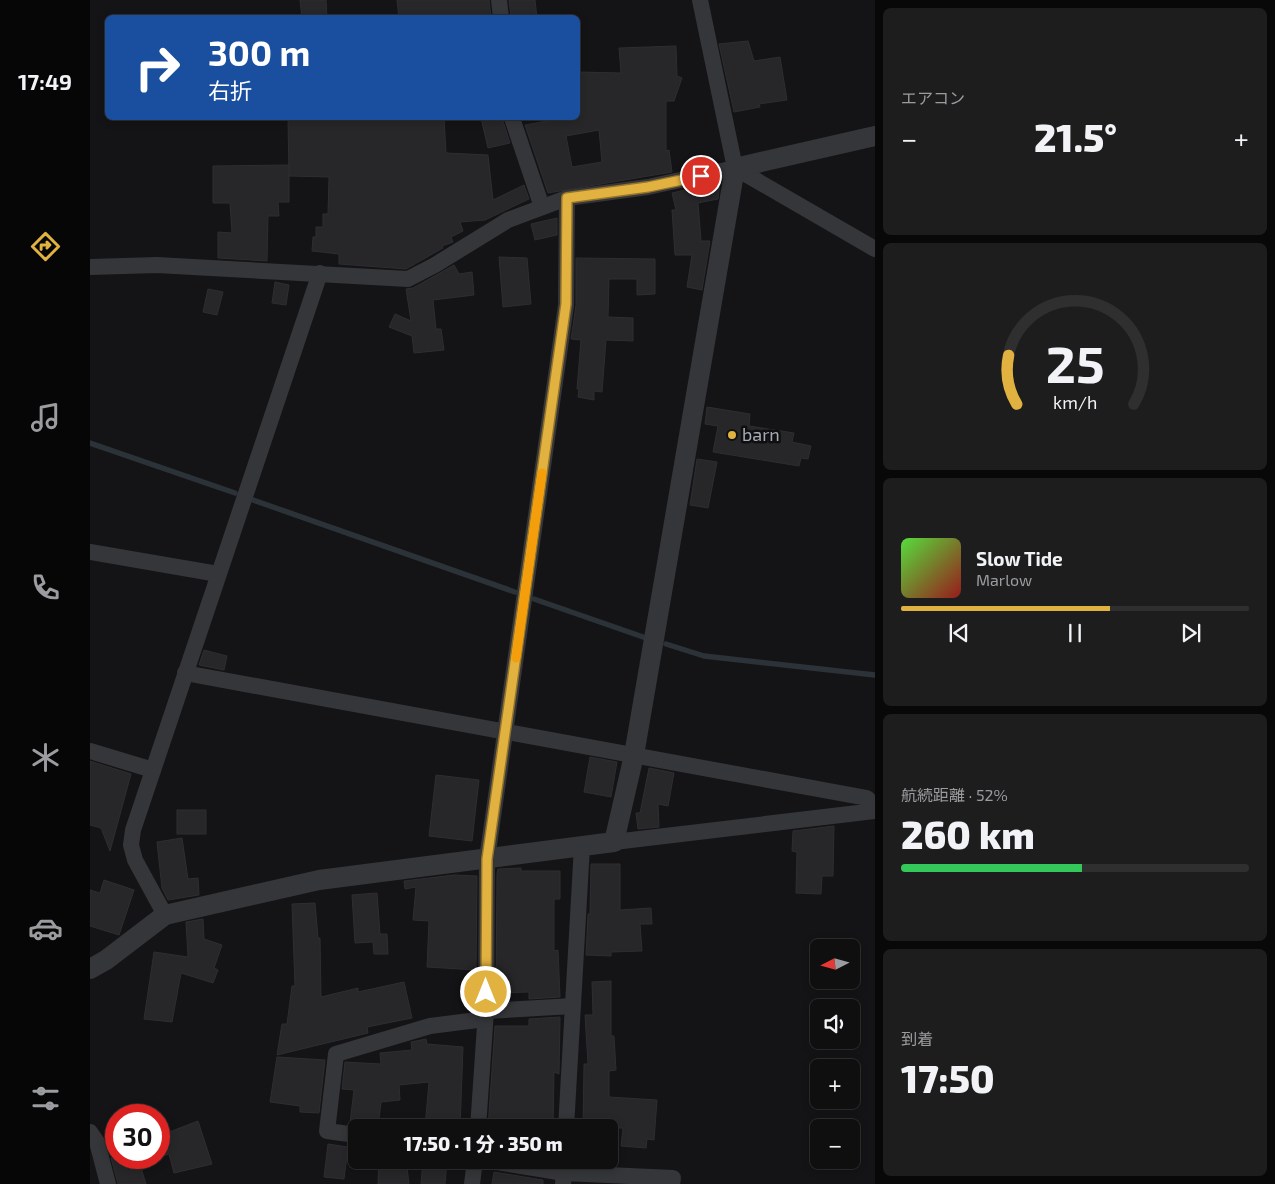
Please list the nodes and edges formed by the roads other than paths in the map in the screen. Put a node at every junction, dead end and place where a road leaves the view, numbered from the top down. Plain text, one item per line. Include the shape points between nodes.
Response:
1 (499, 0) edge
2 (700, 0) edge
3 (501, 15) edge
4 (513, 120) edge
5 (875, 136) edge
6 (735, 168) junction
7 (567, 198) junction
8 (542, 207) junction
9 (875, 250) edge
10 (90, 267) edge
11 (320, 273) junction
12 (90, 552) edge
13 (218, 574) junction
14 (185, 673) junction
15 (505, 733) junction
16 (90, 751) edge
17 (634, 755) junction
18 (153, 770) junction
19 (875, 809) edge
20 (614, 842) junction
21 (582, 846) junction
22 (487, 859) junction
23 (165, 915) junction
24 (90, 968) edge
25 (574, 1006) junction
26 (485, 1015) junction
27 (479, 1119) edge
28 (567, 1119) edge
29 (90, 1132) edge
30 (348, 1134) edge
31 (474, 1169) edge
32 (544, 1169) edge
33 (564, 1172) edge
34 (108, 1184) edge
35 (472, 1184) edge
36 (672, 1184) edge

1 - 3 street
2 - 6 street
4 - 8 street
5 - 6 street
6 - 7 street via 648,187
6 - 9 street
6 - 17 street
7 - 8 street
7 - 15 street via 566,304
8 - 11 street via 508,220 408,279
10 - 11 street via 157,265
11 - 13 street
12 - 13 street
13 - 14 street
14 - 15 street
14 - 18 street
15 - 17 street
15 - 22 street
16 - 18 street
17 - 19 street via 867,798
17 - 20 street
18 - 23 street via 131,845 135,860
19 - 20 street
20 - 21 street
21 - 22 street
21 - 25 street
22 - 23 street via 318,880
22 - 26 street
23 - 24 street via 106,960
25 - 26 street
25 - 28 street
26 - 27 street
26 - 30 street via 430,1026 336,1054 327,1131
29 - 34 street via 97,1142
31 - 35 street
32 - 33 street
33 - 36 street via 673,1178

